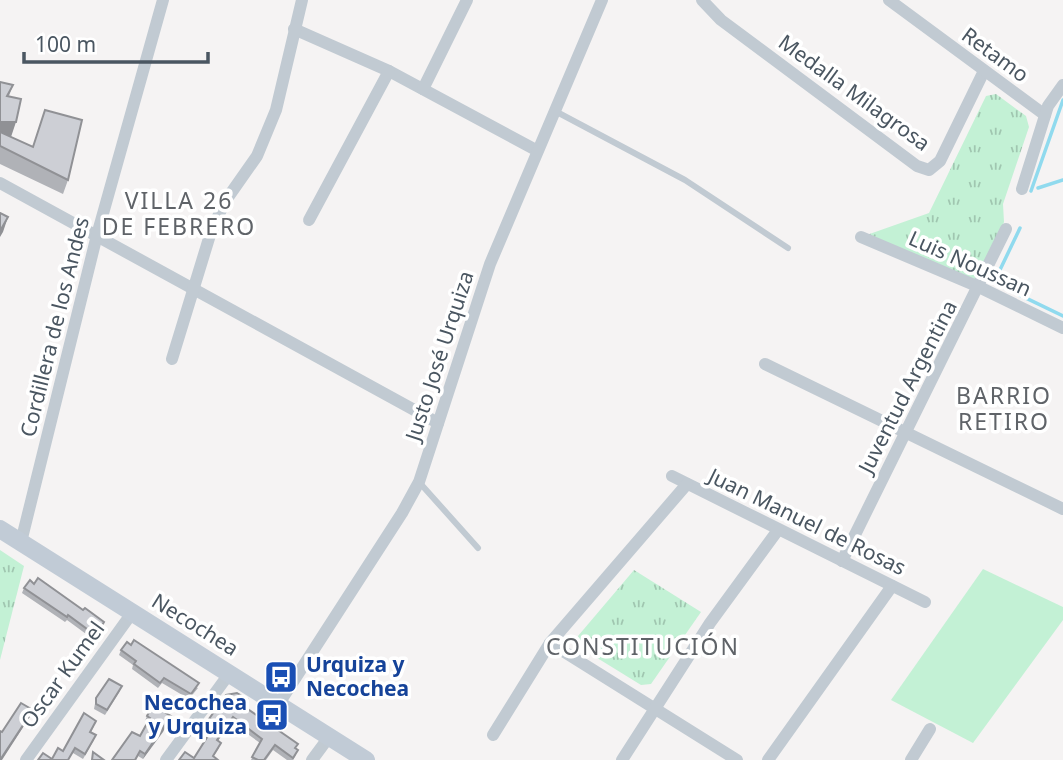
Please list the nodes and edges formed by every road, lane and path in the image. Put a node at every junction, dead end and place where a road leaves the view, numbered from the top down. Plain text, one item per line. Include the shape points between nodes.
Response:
1 (163, 0) edge
2 (302, 0) edge
3 (467, 0) edge
4 (602, 0) edge
5 (889, 0) edge
6 (710, 3) edge
7 (294, 29) junction
8 (389, 71) junction
9 (984, 71) junction
10 (1063, 85) edge
11 (423, 89) junction
12 (555, 111) junction
13 (1045, 115) junction
14 (536, 150) junction
15 (0, 183) edge
16 (1022, 189) dead end
17 (309, 220) dead end
18 (1006, 229) dead end
19 (97, 235) junction
20 (861, 237) dead end
21 (788, 248) dead end
22 (193, 287) junction
23 (979, 287) junction
24 (1063, 328) edge
25 (172, 359) dead end
26 (765, 364) dead end
27 (438, 423) junction
28 (907, 432) junction
29 (672, 476) dead end
30 (419, 482) junction
31 (687, 484) junction
32 (1063, 509) edge
33 (0, 529) edge
34 (778, 530) junction
35 (21, 542) junction
36 (478, 548) dead end
37 (842, 561) junction
38 (892, 586) junction
39 (925, 602) dead end
40 (132, 613) junction
41 (550, 643) junction
42 (229, 674) junction
43 (278, 705) junction
44 (654, 708) junction
45 (930, 729) dead end
46 (493, 735) dead end
47 (329, 737) junction
48 (26, 760) edge
49 (166, 760) edge
50 (312, 760) edge
51 (366, 760) edge
52 (622, 760) edge
53 (737, 760) edge
54 (768, 760) edge
55 (911, 760) edge

1 - 19 street, Cordillera de los Andes
2 - 7 street
3 - 11 street
4 - 12 street, Justo José Urquiza
5 - 9 street, Retamo
6 - 9 street, Medalla Milagrosa via 917,166 929,170 940,161
7 - 8 street
7 - 22 street via 276,110 257,156 224,203
8 - 11 street
8 - 17 street
9 - 13 street, Retamo
10 - 13 street
11 - 14 street
12 - 14 street, Justo José Urquiza
12 - 21 lane via 685,180
13 - 16 street
14 - 27 street, Justo José Urquiza via 490,264
15 - 19 street
18 - 23 street, Juventud Argentina
19 - 22 street
19 - 35 street, Cordillera de los Andes
20 - 23 street, Luis Noussan
22 - 25 street
22 - 27 street
23 - 24 street, Luis Noussan
23 - 28 street, Juventud Argentina
26 - 28 street
27 - 30 street, Justo José Urquiza
28 - 32 street
28 - 37 street, Juventud Argentina
29 - 31 street, Juan Manuel de Rosas
30 - 36 lane
30 - 43 street, Justo José Urquiza
31 - 34 street, Juan Manuel de Rosas
31 - 41 street
33 - 35 main road, Necochea
34 - 37 street, Juan Manuel de Rosas
34 - 44 street
35 - 40 main road, Necochea
37 - 38 street, Juan Manuel de Rosas
38 - 39 street, Juan Manuel de Rosas
38 - 54 street
40 - 42 main road, Necochea
40 - 48 street, Oscar Kumel
41 - 44 street
41 - 46 street
42 - 43 main road, Necochea
42 - 49 street
43 - 47 main road, Necochea
44 - 52 street
44 - 53 street
45 - 55 street
47 - 50 street
47 - 51 main road, Necochea

